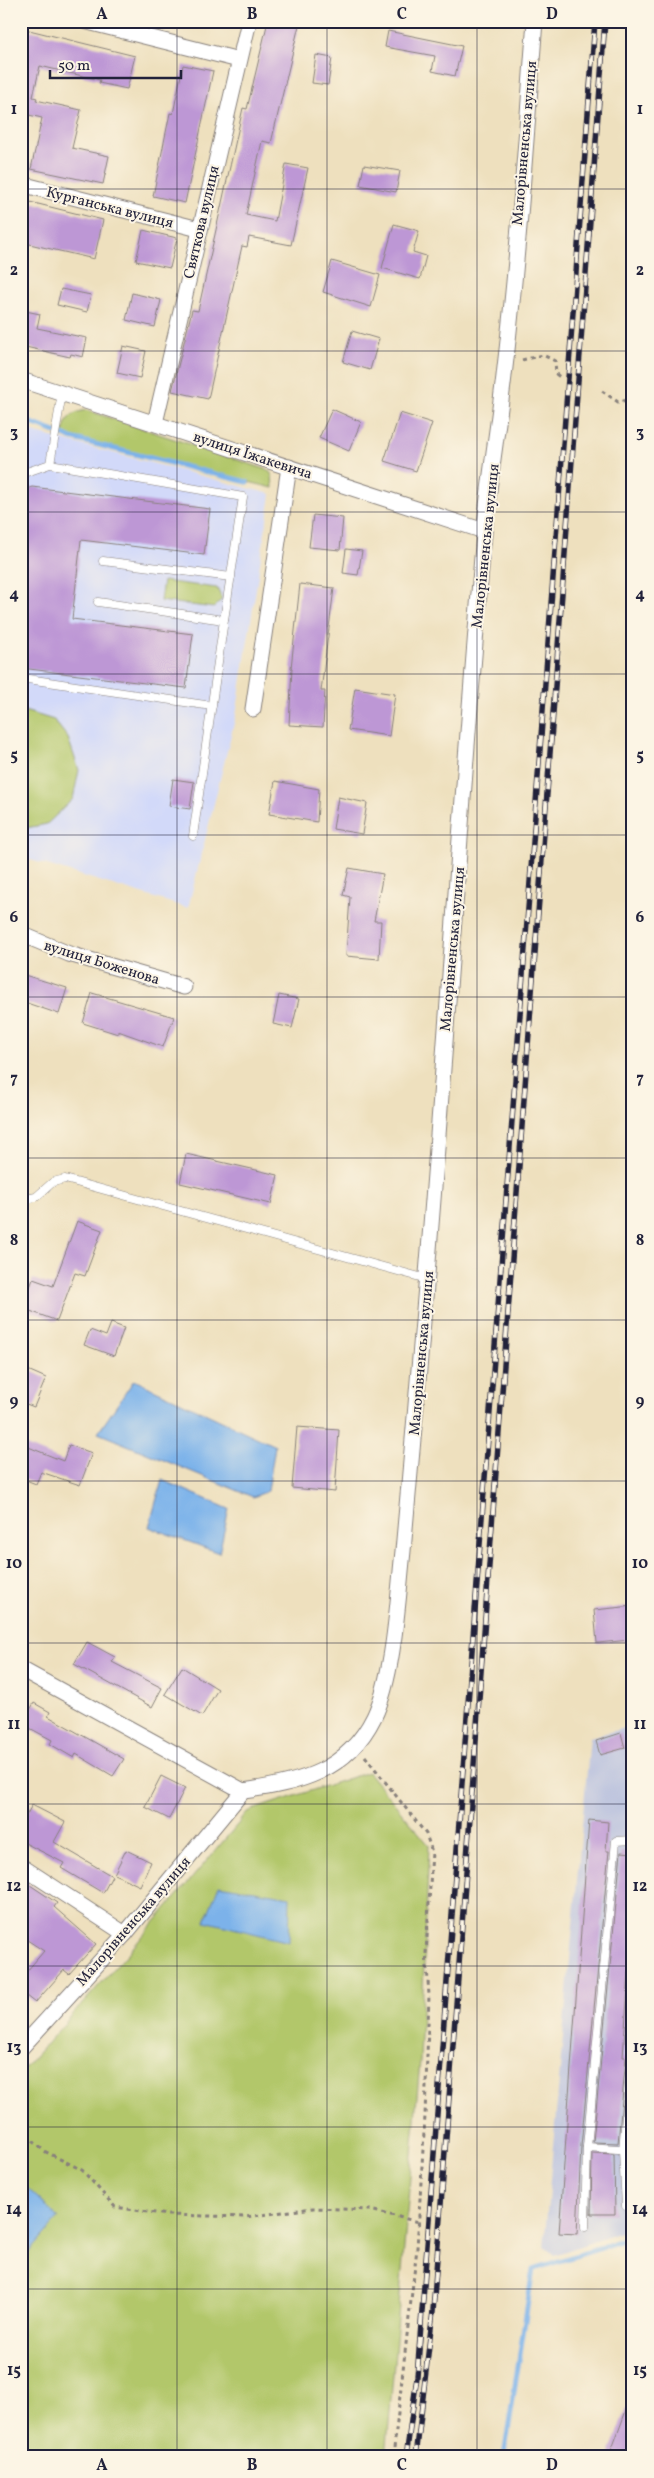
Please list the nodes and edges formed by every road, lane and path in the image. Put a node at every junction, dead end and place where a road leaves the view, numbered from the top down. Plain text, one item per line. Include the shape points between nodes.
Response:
1 (84, 21) edge
2 (249, 21) edge
3 (535, 21) edge
4 (239, 60) junction
5 (21, 184) edge
6 (199, 229) junction
7 (505, 367) junction
8 (561, 378) dead end
9 (21, 380) edge
10 (602, 391) dead end
11 (62, 393) junction
12 (633, 399) edge
13 (155, 423) junction
14 (50, 464) junction
15 (289, 467) junction
16 (21, 474) edge
17 (484, 531) junction
18 (103, 561) dead end
19 (231, 577) junction
20 (98, 602) dead end
21 (224, 620) junction
22 (21, 678) edge
23 (212, 706) junction
24 (253, 710) dead end
25 (193, 836) dead end
26 (21, 934) edge
27 (184, 987) dead end
28 (21, 1200) edge
29 (427, 1279) junction
30 (21, 1669) edge
31 (355, 1745) junction
32 (243, 1791) junction
33 (633, 1840) edge
34 (21, 1866) edge
35 (125, 1934) junction
36 (633, 2039) edge
37 (21, 2048) edge
38 (21, 2130) edge
39 (587, 2147) junction
40 (623, 2150) junction
41 (633, 2150) edge
42 (626, 2206) dead end
43 (419, 2222) junction
44 (585, 2227) dead end
45 (393, 2457) edge

1 - 4 street
2 - 4 street, Святкова вулиця
3 - 7 street, Малорівненська вулиця
4 - 6 street, Святкова вулиця
5 - 6 street, Курганська вулиця
6 - 13 street, Святкова вулиця
7 - 8 path via 544,355 555,361 556,374
7 - 17 street, Малорівненська вулиця
9 - 11 street, вулиця Їжакевича
10 - 12 path via 618,402
11 - 13 street, вулиця Їжакевича
11 - 14 lane
13 - 15 street, вулиця Їжакевича
14 - 16 lane
14 - 19 lane via 243,497
15 - 17 street, вулиця Їжакевича
15 - 24 street
17 - 29 street, Малорівненська вулиця
18 - 19 lane
19 - 21 lane
20 - 21 lane
21 - 23 lane
22 - 23 lane
23 - 25 lane
26 - 27 street, вулиця Боженова via 69,954
28 - 29 lane via 36,1197 53,1182 65,1179
29 - 31 street, Малорівненська вулиця via 391,1653 376,1713 362,1739
30 - 32 street
31 - 32 street, Малорівненська вулиця via 340,1760 315,1774 286,1785
31 - 43 path via 426,1834 432,1852
32 - 35 street, Малорівненська вулиця
33 - 39 lane via 616,1841
34 - 35 street
35 - 37 street, Малорівненська вулиця
36 - 40 lane
38 - 43 path via 44,2151 82,2170 115,2208 168,2215 246,2217 313,2208 370,2210
39 - 40 lane
39 - 44 lane
40 - 41 lane
40 - 42 lane
43 - 45 path

